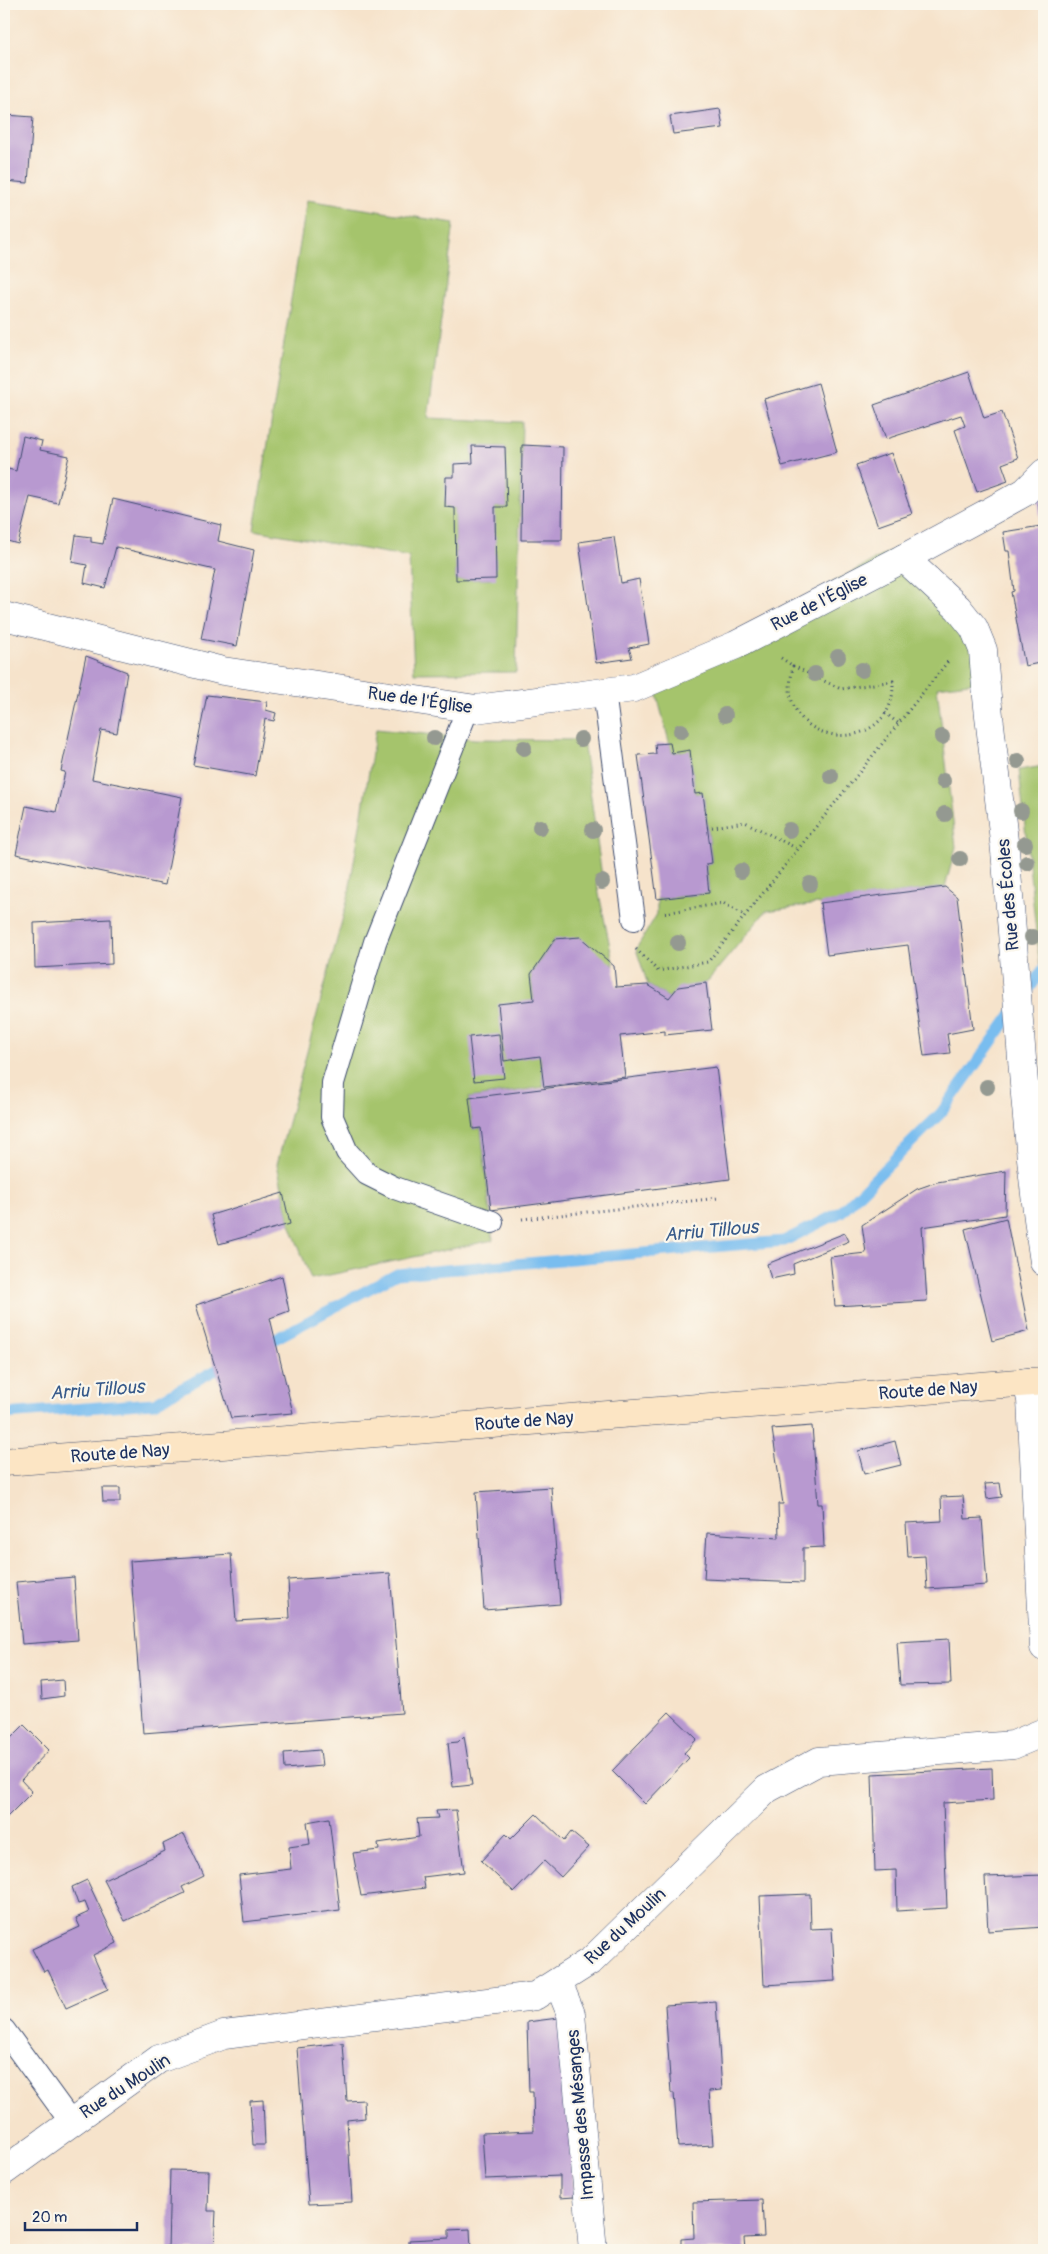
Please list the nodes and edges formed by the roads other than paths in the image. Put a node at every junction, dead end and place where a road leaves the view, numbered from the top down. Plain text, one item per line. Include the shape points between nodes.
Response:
1 (1044, 473) edge
2 (904, 558) junction
3 (4, 616) edge
4 (604, 692) junction
5 (468, 708) junction
6 (634, 918) road end
7 (492, 1222) road end
8 (1044, 1262) edge
9 (1035, 1381) edge
10 (4, 1462) edge
11 (1044, 1647) edge
12 (1044, 1732) edge
13 (558, 1982) junction
14 (4, 2030) edge
15 (71, 2122) junction
16 (4, 2171) edge
17 (593, 2250) edge

1 - 2 street, Rue de l'Église via 1025,492
2 - 4 street, Rue de l'Église via 736,645 634,688
2 - 8 street, Rue des Écoles via 958,608 974,628 983,650
3 - 5 street, Rue de l'Église via 223,670
4 - 5 street, Rue de l'Église via 476,710
4 - 6 lane
5 - 7 lane via 375,942 333,1084 332,1117 347,1152 367,1174 395,1188
9 - 10 main road, Route de Nay
9 - 11 street via 1031,1400
12 - 13 street, Rue du Moulin via 1013,1745 819,1761 767,1789 592,1960
13 - 15 street, Rue du Moulin via 536,1996 224,2035 160,2060
13 - 17 street, Impasse des Mésanges via 571,2014
14 - 15 lane, Rue du Moulin
15 - 16 street, Rue du Moulin

